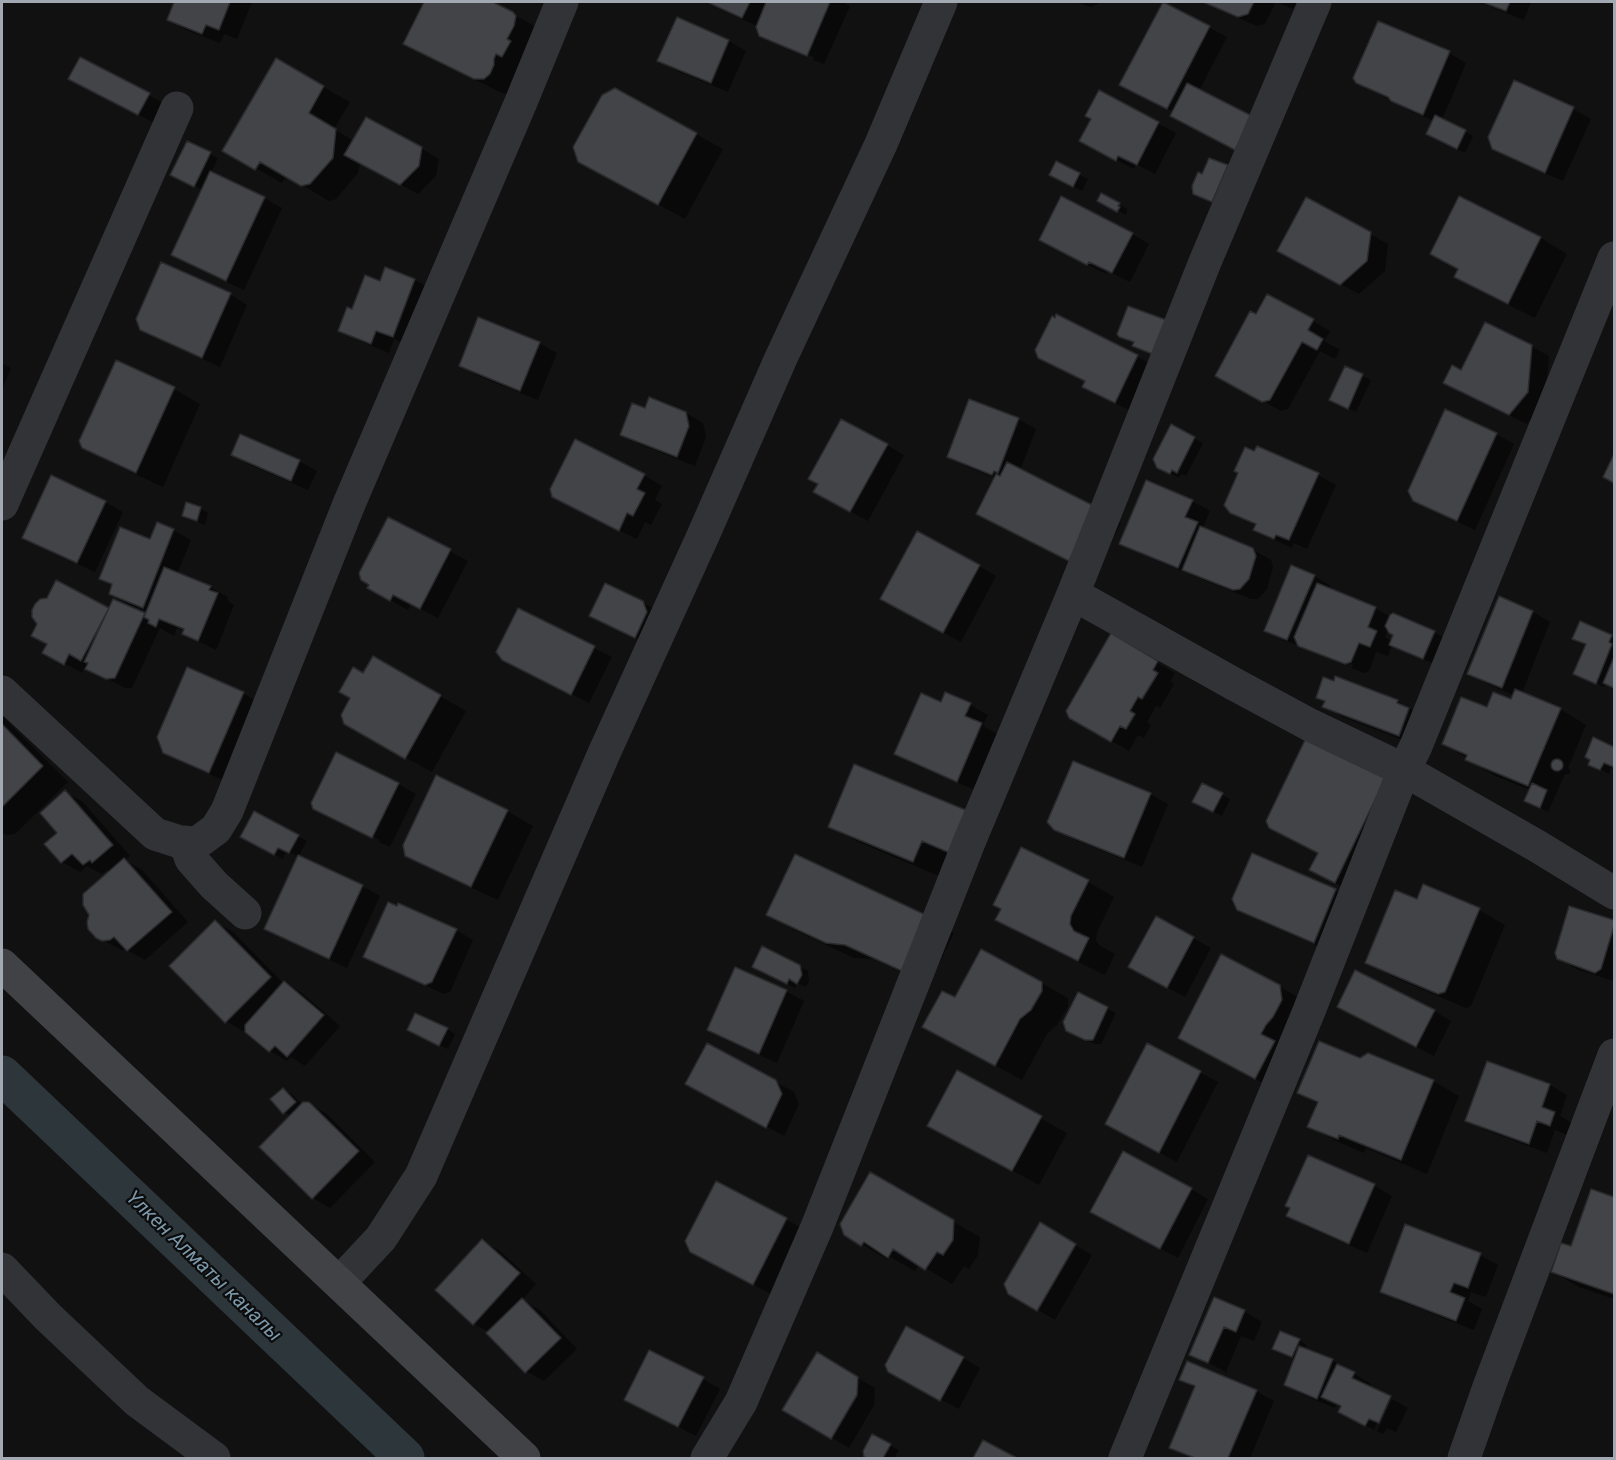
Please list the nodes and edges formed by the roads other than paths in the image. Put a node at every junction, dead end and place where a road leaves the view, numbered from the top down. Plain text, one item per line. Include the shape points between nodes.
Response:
1 (561, 2) edge
2 (940, 2) edge
3 (1315, 2) edge
4 (177, 108) dead end
5 (1614, 258) edge
6 (2, 504) edge
7 (1072, 594) junction
8 (2, 692) edge
9 (1404, 770) junction
10 (185, 842) junction
11 (1614, 893) edge
12 (245, 913) dead end
13 (2, 965) edge
14 (1614, 1055) edge
15 (2, 1269) edge
16 (339, 1283) junction
17 (213, 1458) edge
18 (524, 1458) edge
19 (707, 1458) edge
20 (1125, 1458) edge
21 (1464, 1458) edge

1 - 10 street via 349,504 227,811 216,830 197,843
2 - 16 street via 881,144 600,762 421,1176 381,1238
3 - 7 street
4 - 6 street
5 - 9 street
7 - 9 street via 1300,720
7 - 19 street via 817,1227 741,1402
8 - 10 street via 155,834
9 - 11 street
9 - 20 street
10 - 12 street via 192,859
13 - 16 street
14 - 21 street
15 - 17 street via 137,1401
16 - 18 street

